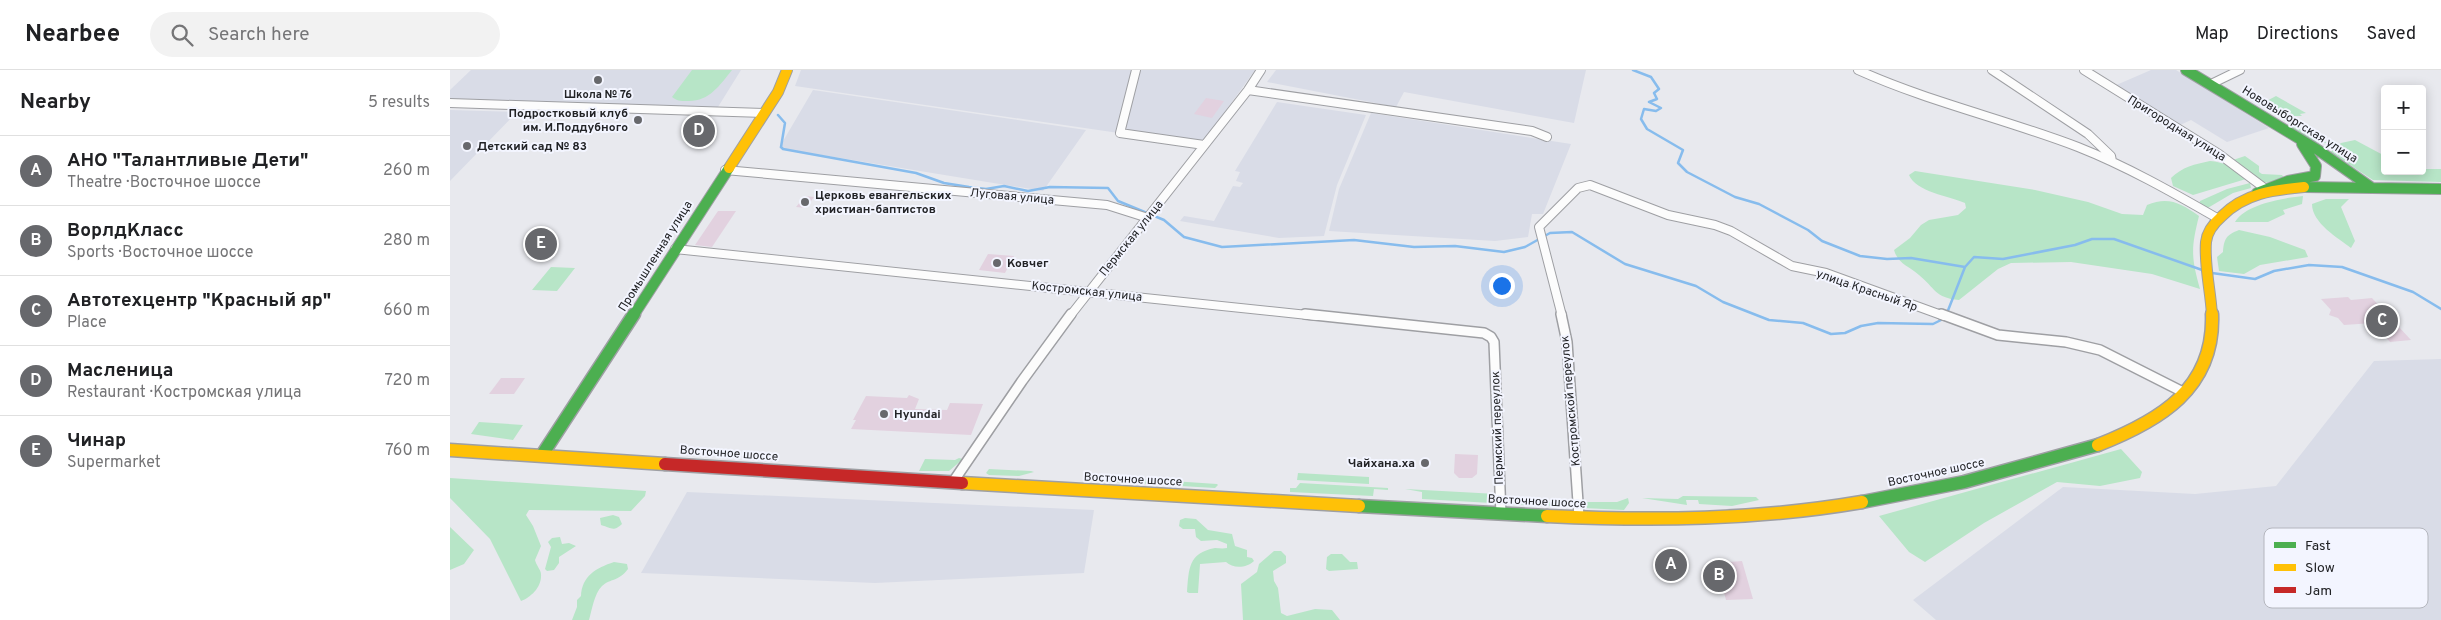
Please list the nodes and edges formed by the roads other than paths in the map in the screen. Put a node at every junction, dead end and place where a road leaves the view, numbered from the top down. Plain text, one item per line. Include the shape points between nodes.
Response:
1 (787, 70) edge
2 (1136, 70) edge
3 (1261, 70) edge
4 (1858, 70) edge
5 (1992, 70) edge
6 (2084, 70) edge
7 (2186, 70) edge
8 (2240, 70) edge
9 (2211, 84) junction
10 (1248, 90) junction
11 (450, 103) edge
12 (764, 113) junction
13 (2280, 127) junction
14 (1547, 137) dead end
15 (1204, 146) junction
16 (2112, 161) junction
17 (725, 170) junction
18 (2372, 188) junction
19 (2441, 189) edge
20 (2266, 190) junction
21 (1148, 218) junction
22 (2217, 218) junction
23 (1539, 227) joint
24 (675, 249) junction
25 (1088, 290) junction
26 (1494, 342) joint
27 (2183, 392) junction
28 (450, 450) edge
29 (542, 455) junction
30 (953, 482) junction
31 (1501, 514) junction
32 (1579, 517) junction

1 - 12 main road, Промышленная улица
2 - 15 street via 1120,133
3 - 10 street, Пермская улица
4 - 16 street via 1913,93 2053,138
5 - 16 street via 2088,134 2111,156
6 - 20 street, Пригородная улица via 2219,154
7 - 9 main road, Нововыборгская улица
8 - 9 street
9 - 13 main road, Нововыборгская улица
10 - 14 street via 1532,131
10 - 15 street, Пермская улица
11 - 12 street
12 - 17 main road, Промышленная улица
13 - 18 main road, Нововыборгская улица
13 - 20 main road via 2307,150 2317,172 2308,178 2288,181
15 - 21 street, Пермская улица
16 - 22 street
17 - 21 street, Луговая улица via 1107,205
17 - 24 main road, Промышленная улица
18 - 19 main road, Восточное шоссе
18 - 20 main road, Восточное шоссе
20 - 22 main road, Восточное шоссе via 2230,206
21 - 25 street, Пермская улица
22 - 27 main road, Восточное шоссе via 2209,229 2207,259 2211,342 2197,376
23 - 27 street, улица Красный Яр via 1578,188 1597,186 1668,215 1731,231 1792,266 1826,273 1946,318 2012,338 2044,339 2100,350
23 - 32 street, Костромской переулок via 1567,342
24 - 25 street, Костромская улица
24 - 29 main road, Промышленная улица
25 - 26 street, Костромская улица via 1484,333
25 - 30 street, Пермская улица
26 - 31 street, Пермский переулок
27 - 32 main road, Восточное шоссе via 2167,411 2096,446 1964,482 1836,507 1767,515 1670,519
28 - 29 main road, Восточное шоссе
29 - 30 main road, Восточное шоссе
30 - 31 main road, Восточное шоссе
31 - 32 main road, Восточное шоссе

